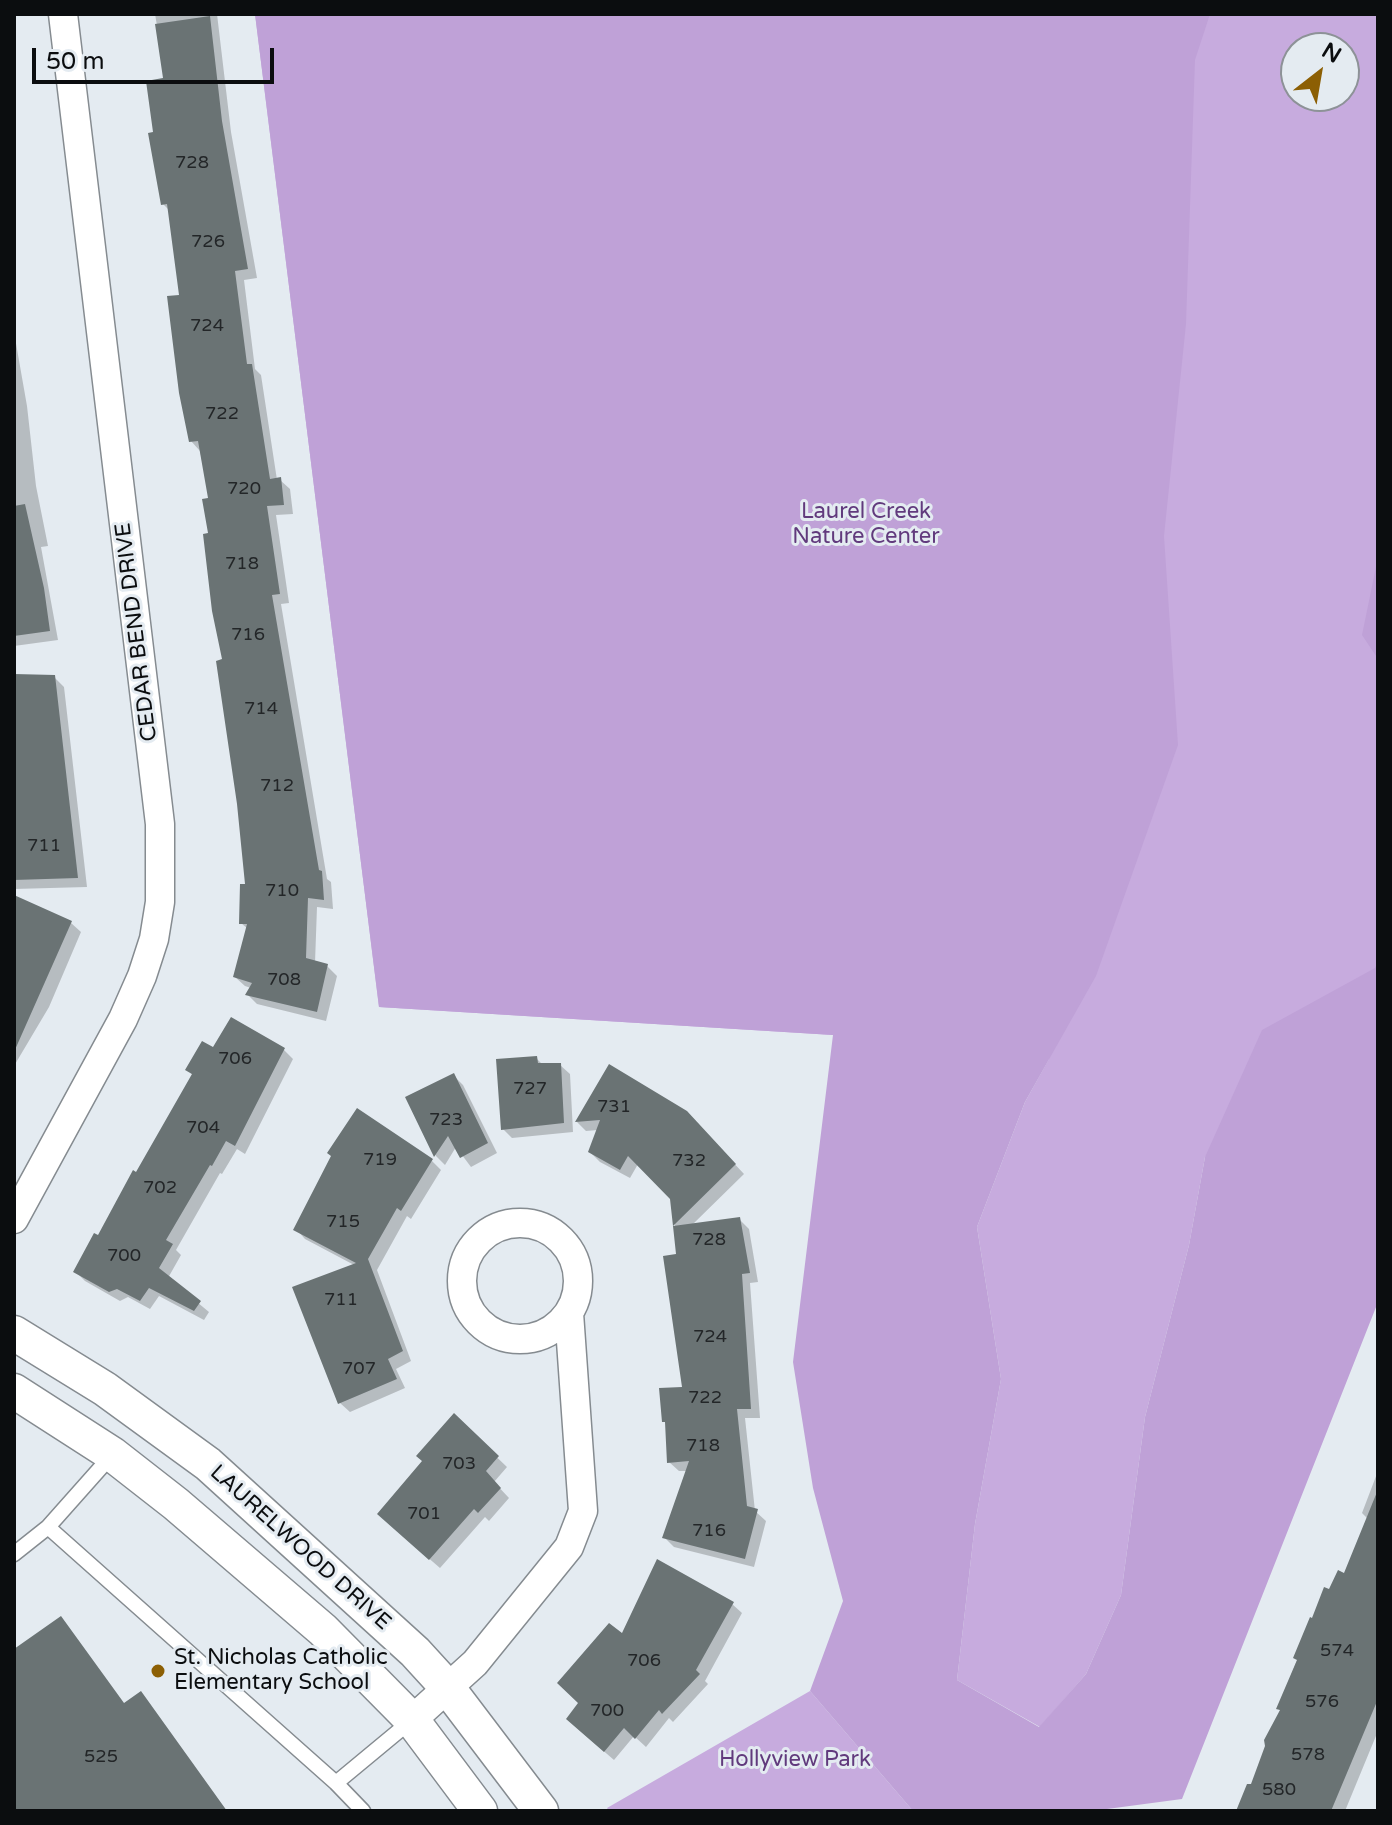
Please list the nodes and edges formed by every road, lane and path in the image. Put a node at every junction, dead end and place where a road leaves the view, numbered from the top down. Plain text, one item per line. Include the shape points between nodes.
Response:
1 (63, 14) edge
2 (14, 1219) edge
3 (569, 1313) junction
4 (14, 1333) edge
5 (14, 1391) edge
6 (112, 1454) junction
7 (48, 1527) junction
8 (14, 1554) edge
9 (447, 1687) junction
10 (412, 1720) junction
11 (336, 1783) junction
12 (363, 1811) edge
13 (480, 1811) edge
14 (541, 1811) edge

1 - 2 street, CEDAR BEND DRIVE via 160,824 160,902 154,939 123,1019
3 - 3 street via 579,1278 574,1257 551,1231 525,1223 497,1227 468,1252 462,1271 465,1301 490,1332 526,1340 546,1334
3 - 9 street via 583,1511 569,1547 475,1663
4 - 9 street, LAURELWOOD DRIVE via 105,1389 208,1464
5 - 6 street, LAURELWOOD DRIVE
6 - 7 lane
6 - 10 street, LAURELWOOD DRIVE via 323,1630
7 - 8 lane
7 - 11 lane
9 - 10 street
9 - 14 street, LAURELWOOD DRIVE
10 - 11 lane
10 - 13 street, LAURELWOOD DRIVE
11 - 12 lane

